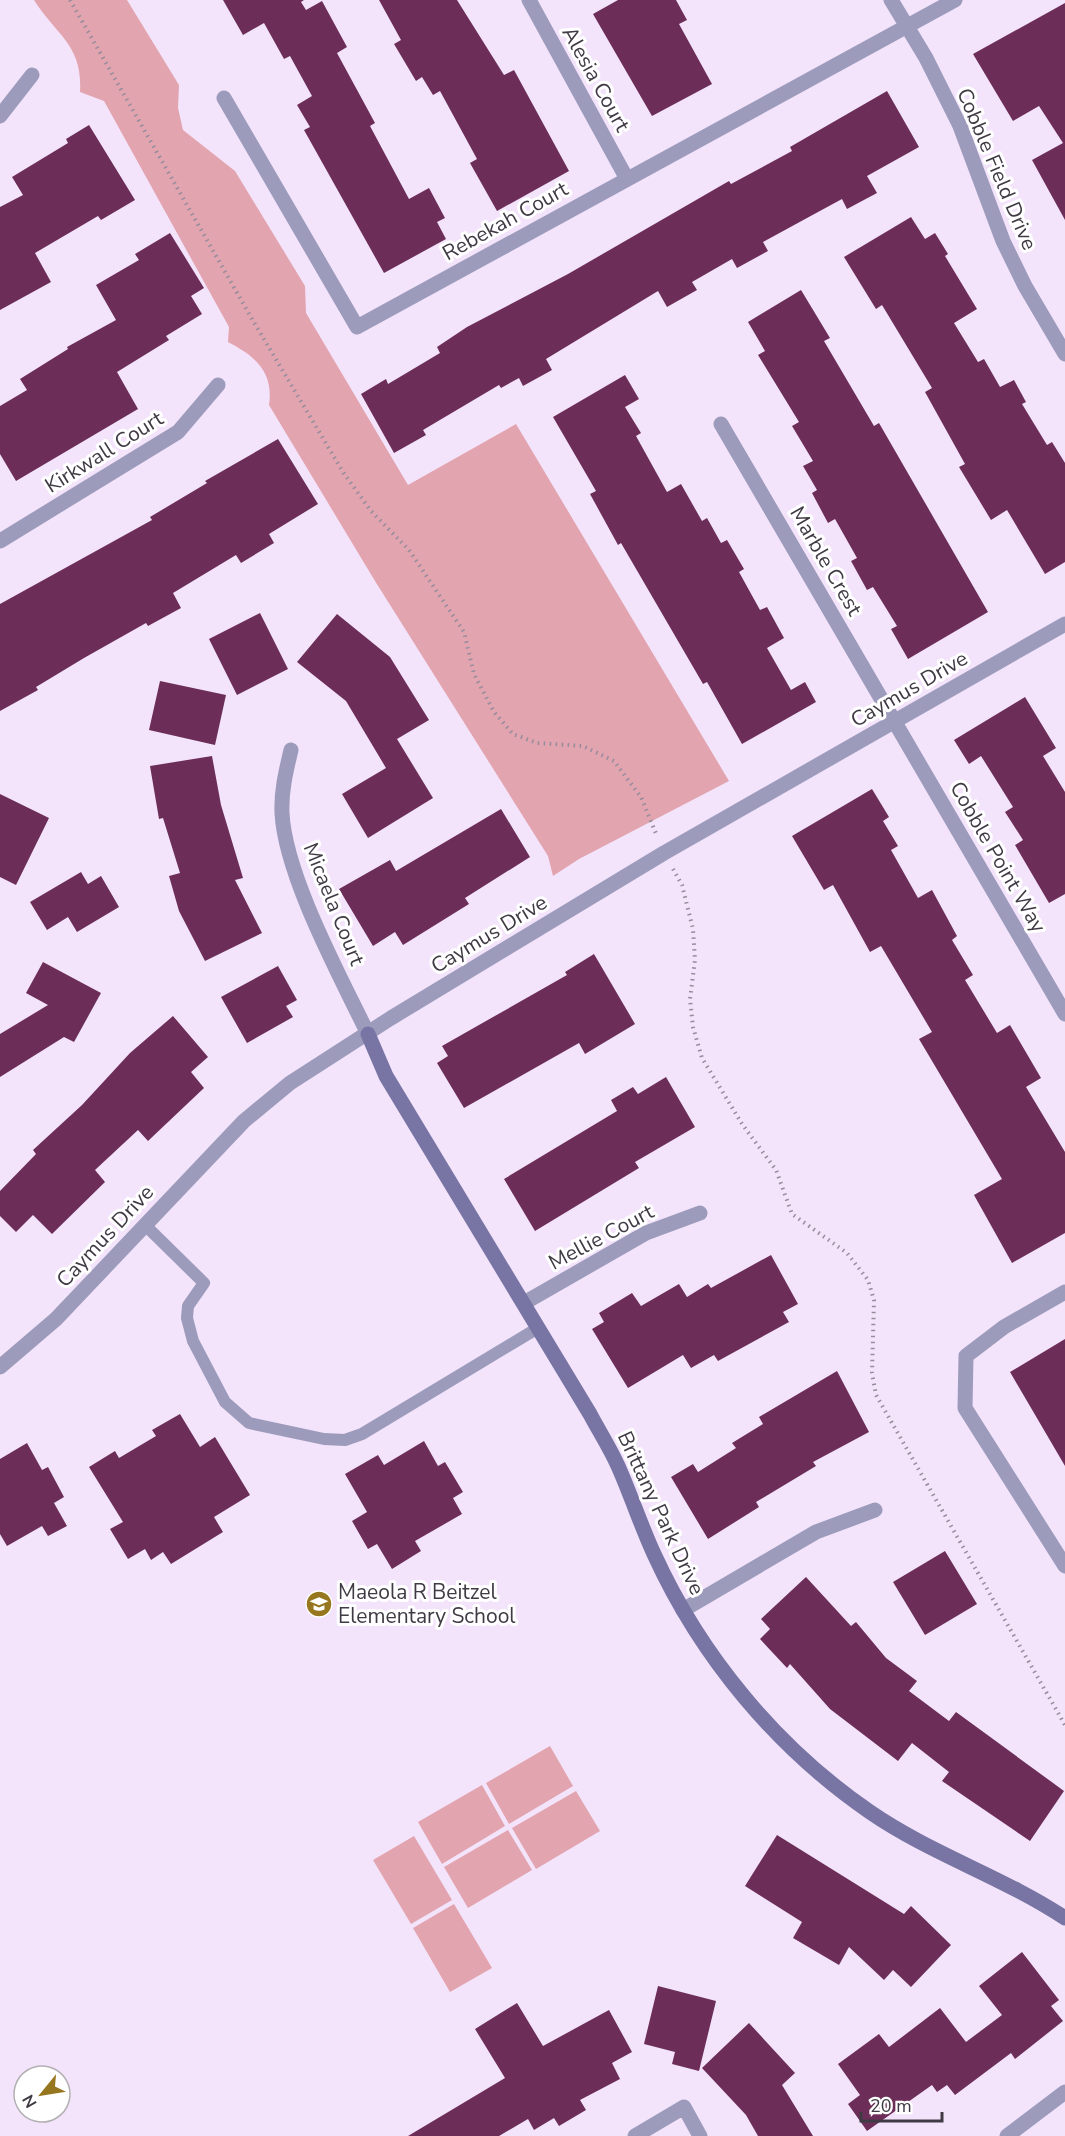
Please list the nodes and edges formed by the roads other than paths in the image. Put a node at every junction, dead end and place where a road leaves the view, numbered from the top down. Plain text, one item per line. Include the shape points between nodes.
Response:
1 (529, 0) edge
2 (891, 0) edge
3 (956, 0) edge
4 (907, 27) junction
5 (32, 75) dead end
6 (224, 98) dead end
7 (0, 116) edge
8 (627, 179) junction
9 (1065, 354) edge
10 (218, 385) dead end
11 (721, 424) dead end
12 (0, 541) edge
13 (1065, 624) edge
14 (895, 721) junction
15 (291, 750) dead end
16 (1065, 1014) edge
17 (368, 1034) junction
18 (700, 1213) dead end
19 (145, 1225) junction
20 (1065, 1292) edge
21 (524, 1303) junction
22 (538, 1328) junction
23 (0, 1367) edge
24 (875, 1510) dead end
25 (1065, 1566) edge
26 (683, 1610) junction
27 (1065, 1918) edge
28 (1065, 2092) edge
29 (635, 2136) edge
30 (700, 2136) edge
31 (1006, 2136) edge

1 - 8 street, Alesia Court
2 - 4 street, Cobble Field Drive
3 - 4 street, Rebekah Court
4 - 8 street, Rebekah Court
4 - 9 street, Cobble Field Drive via 960,126 1007,250
5 - 7 street
6 - 8 street, Rebekah Court via 357,327
10 - 12 street, Kirkwall Court via 178,432
11 - 14 street, Marble Crest
13 - 14 street, Caymus Drive
14 - 16 street, Cobble Point Way
14 - 17 street, Caymus Drive via 664,853
15 - 17 street, Micaela Court via 283,784 282,814 287,843 301,886
17 - 19 street, Caymus Drive via 290,1083 244,1121
17 - 21 street, Brittany Park Drive via 386,1076
18 - 21 street, Mellie Court via 646,1233
19 - 22 lane via 204,1283 188,1306 193,1341 225,1401 249,1423 345,1440 378,1426
19 - 23 street, Caymus Drive via 56,1319
20 - 25 street via 1004,1327 966,1356 965,1408
21 - 22 street, Brittany Park Drive
22 - 26 street, Brittany Park Drive via 617,1465 654,1554
24 - 26 street via 816,1532
26 - 27 street, Brittany Park Drive via 730,1681 772,1730 819,1773 871,1812 926,1845 1007,1884
28 - 31 street
29 - 30 street via 684,2107

